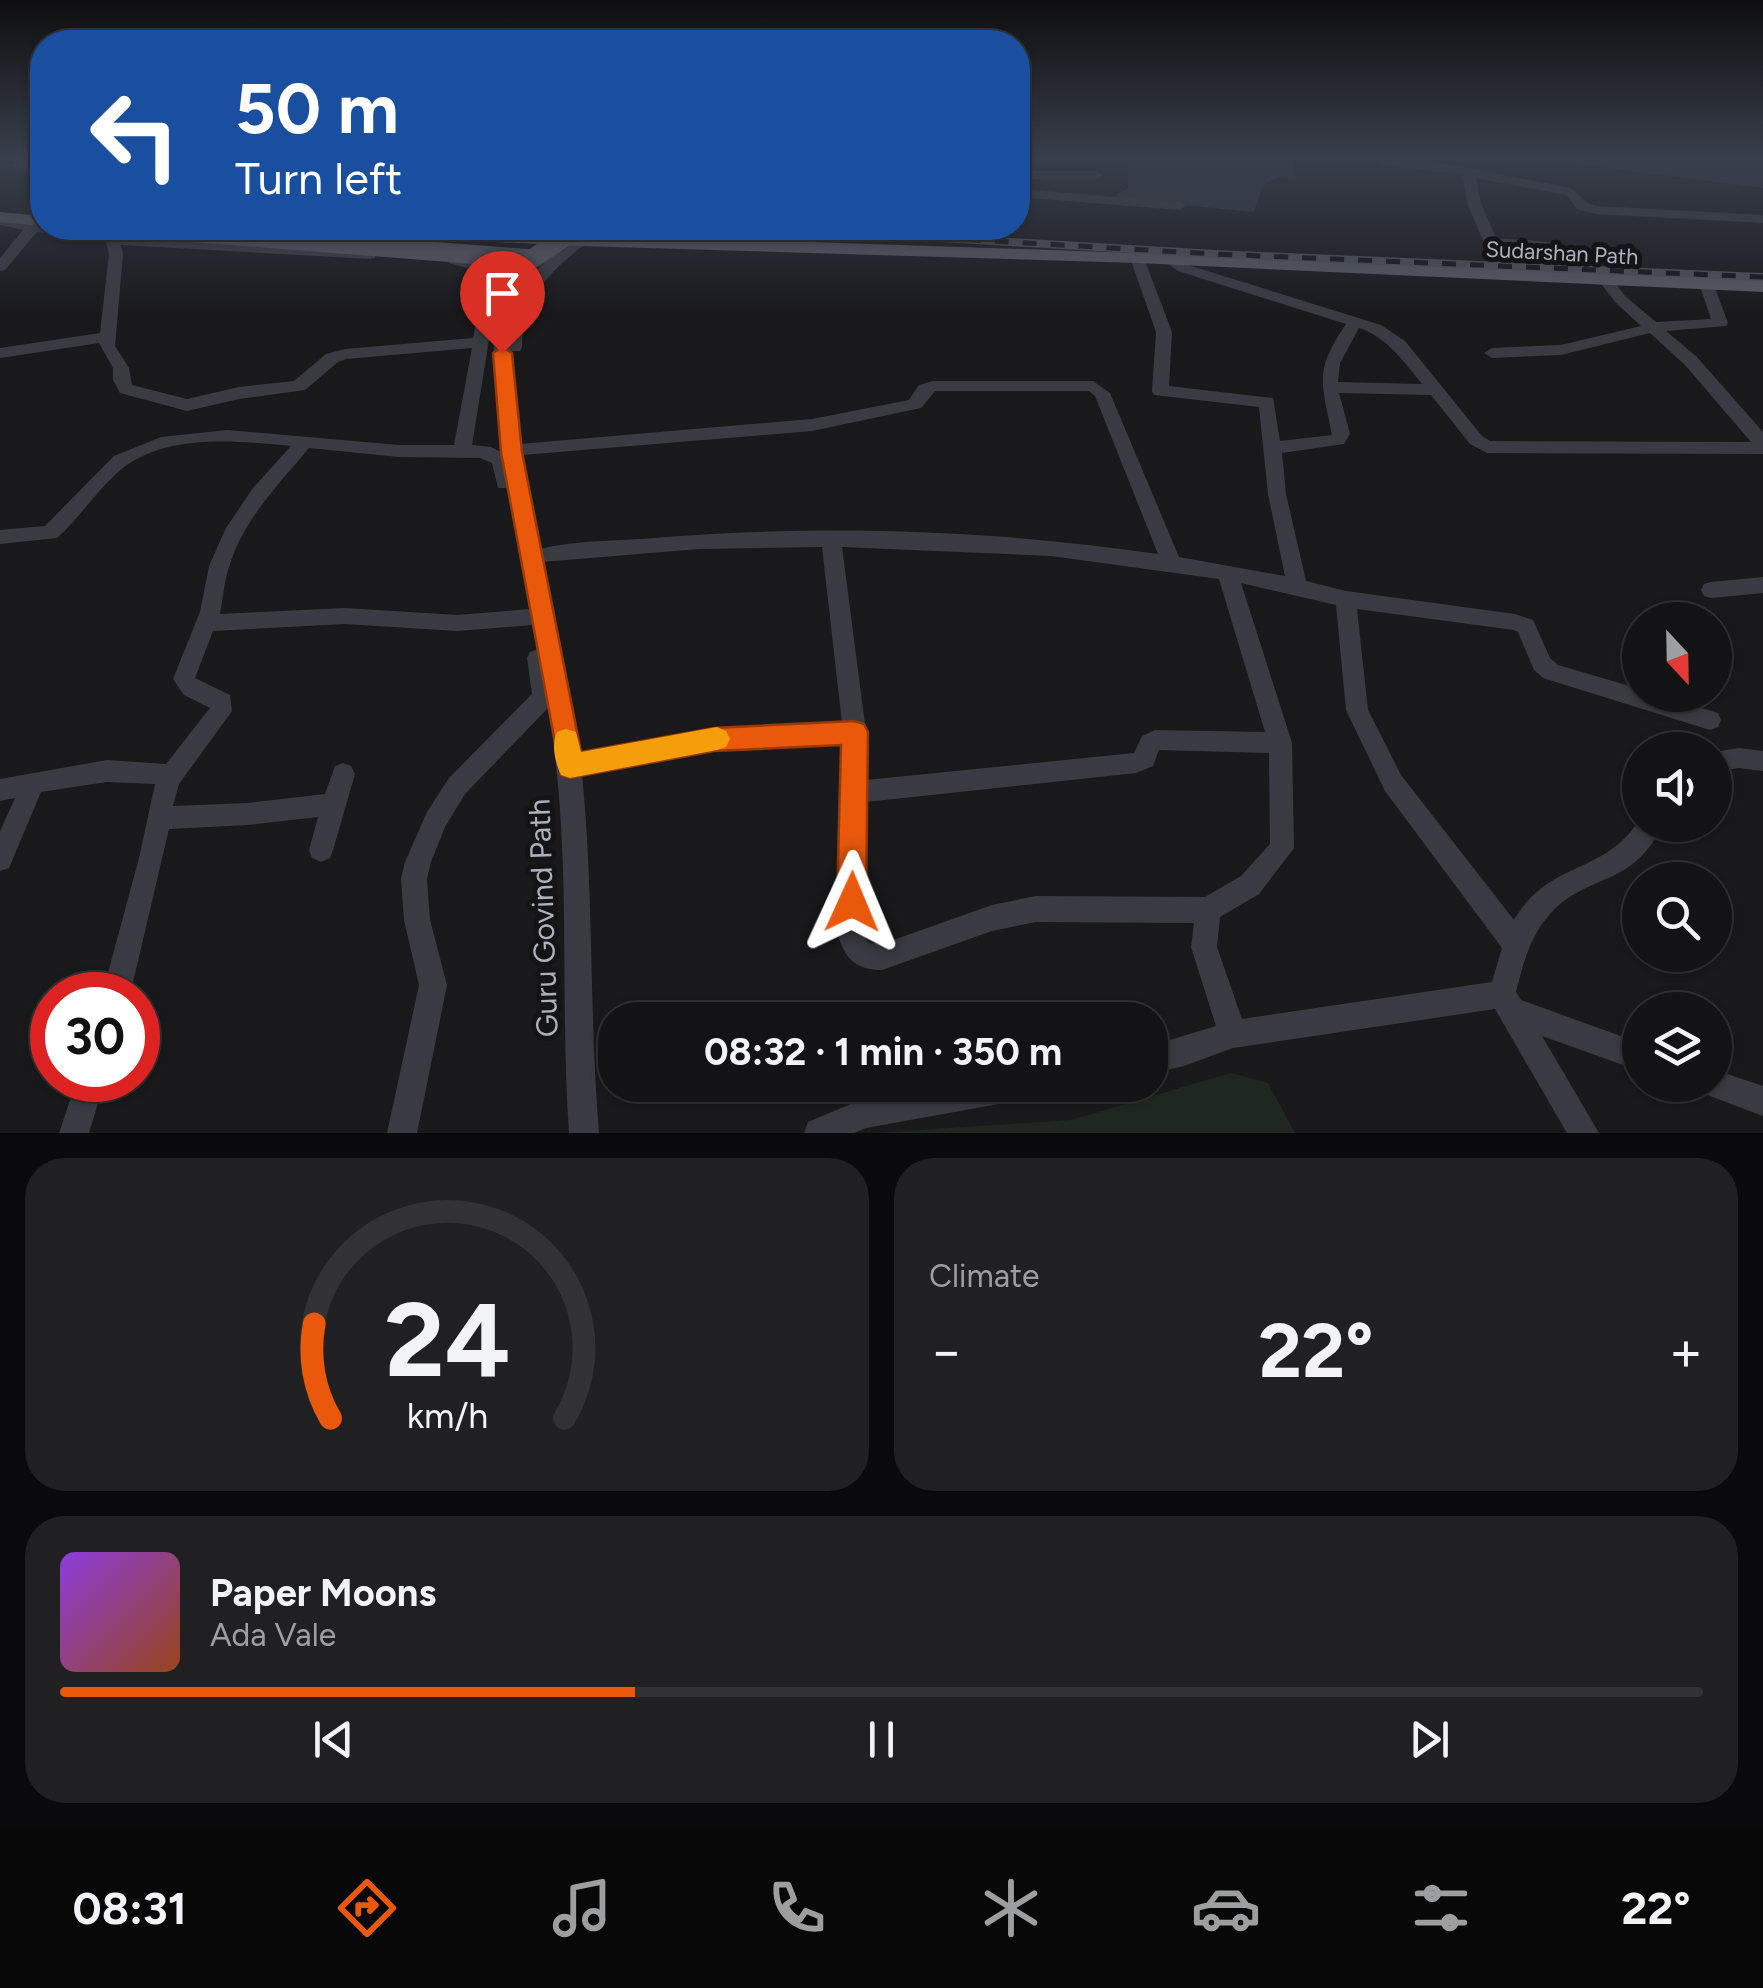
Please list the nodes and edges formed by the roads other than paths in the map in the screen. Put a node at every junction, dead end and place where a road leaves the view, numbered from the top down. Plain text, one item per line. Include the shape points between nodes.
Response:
1 (1476, 209) edge
2 (1592, 209) edge
3 (30, 212) edge
4 (4, 216) edge
5 (1763, 219) edge
6 (30, 223) edge
7 (30, 233) edge
8 (113, 240) joint
9 (284, 240) edge
10 (568, 240) edge
11 (573, 240) edge
12 (718, 240) edge
13 (1136, 258) junction
14 (1171, 259) junction
15 (532, 260) junction
16 (0, 267) edge
17 (1589, 270) junction
18 (1707, 283) junction
19 (1763, 286) edge
20 (1356, 320) junction
21 (1656, 327) junction
22 (106, 336) junction
23 (480, 342) junction
24 (1492, 353) dead end
25 (0, 354) edge
26 (1328, 387) junction
27 (1438, 390) junction
28 (304, 444) junction
29 (1763, 446) edge
30 (1272, 448) junction
31 (523, 449) junction
32 (462, 450) junction
33 (0, 537) edge
34 (831, 542) junction
35 (545, 555) junction
36 (1171, 560) junction
37 (1228, 574) junction
38 (1296, 585) junction
39 (1763, 586) edge
40 (1711, 590) dead end
41 (1346, 598) junction
42 (531, 617) junction
43 (207, 622) junction
44 (552, 699) junction
45 (1710, 720) dead end
46 (854, 732) junction
47 (1280, 743) junction
48 (1732, 759) edge
49 (1763, 761) edge
50 (570, 766) junction
51 (343, 774) dead end
52 (170, 776) junction
53 (33, 783) junction
54 (0, 790) edge
55 (853, 792) junction
56 (333, 804) junction
57 (160, 818) junction
58 (1641, 842) edge
59 (321, 850) dead end
60 (0, 859) edge
61 (1208, 910) junction
62 (1514, 943) junction
63 (122, 972) edge
64 (1509, 1003) junction
65 (1233, 1034) junction
66 (1622, 1050) edge
67 (1168, 1056) edge
68 (1732, 1090) edge
69 (1763, 1101) edge
70 (84, 1102) edge
71 (932, 1102) edge
72 (74, 1133) edge
73 (402, 1133) edge
74 (584, 1133) edge
75 (819, 1133) edge
76 (1584, 1133) edge

1 - 17 street via 1490,242 1560,249
2 - 5 street
3 - 4 main road
4 - 6 main road
7 - 16 street
8 - 22 street
8 - 23 street via 478,264 491,282
9 - 15 main road, bridge
10 - 15 main road, bridge
11 - 31 street via 539,272 519,306 513,334
12 - 13 main road, Sudarshan Path
13 - 14 main road, Sudarshan Path
13 - 30 street via 1164,332 1160,391 1267,402
14 - 17 main road, Sudarshan Path
14 - 20 street
15 - 44 street via 501,314 502,367 552,662
17 - 18 main road, Sudarshan Path
17 - 21 street
18 - 19 main road, Sudarshan Path
18 - 21 street via 1720,323
20 - 26 street via 1330,364
20 - 27 street via 1389,336
21 - 24 street via 1561,350
21 - 29 street
22 - 23 street via 126,389 187,406 299,386 345,354
22 - 25 street
23 - 32 street
26 - 27 street
26 - 30 street via 1338,440
27 - 29 street via 1476,440 1498,450
28 - 32 street
28 - 33 street via 210,438 138,450 116,463 50,533
28 - 43 street via 236,528 219,566
30 - 38 street
31 - 35 street
31 - 36 street via 845,420 915,404 933,386 1093,386 1102,393
32 - 42 street via 501,460
34 - 35 street via 747,540
34 - 36 street
34 - 46 street
35 - 44 street via 570,689
36 - 37 street
37 - 38 street
37 - 47 street
38 - 41 street
39 - 40 street
41 - 45 street via 1515,622 1526,626 1551,672
41 - 62 street via 1357,710 1393,782
42 - 43 street
42 - 44 street
43 - 52 street via 184,679 195,691 216,696 221,711
44 - 50 street, Guru Govind Path
44 - 73 street via 457,786 418,862 417,920 434,985
46 - 50 street via 714,739
46 - 55 street
47 - 55 street via 1156,740 1136,764
47 - 61 street via 1282,848 1250,886
48 - 49 street
50 - 74 street, Guru Govind Path
51 - 56 street
52 - 53 street via 143,770
52 - 57 street
53 - 54 street
53 - 60 street
55 - 61 street via 852,939 867,958 1036,909
56 - 57 street
56 - 59 street
57 - 63 street
58 - 62 street via 1623,862 1548,897
61 - 65 street via 1204,948
62 - 64 street
64 - 65 street
64 - 66 street
64 - 76 street
65 - 67 street
68 - 69 street
70 - 72 street
71 - 75 street via 865,1114

